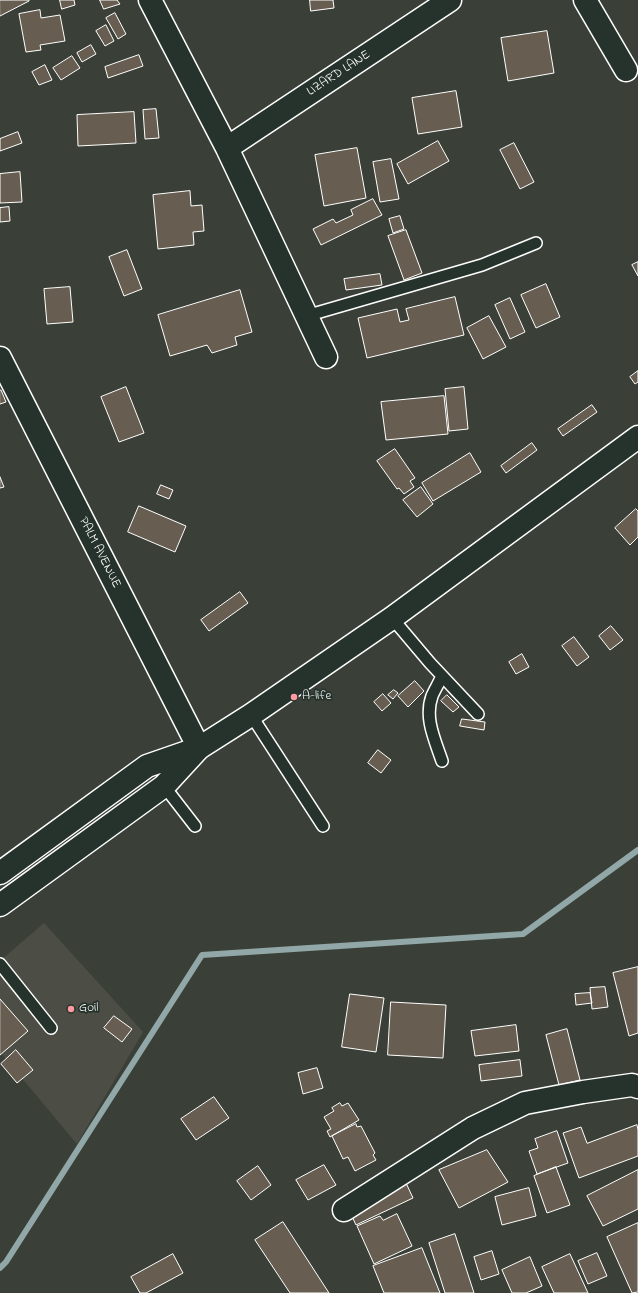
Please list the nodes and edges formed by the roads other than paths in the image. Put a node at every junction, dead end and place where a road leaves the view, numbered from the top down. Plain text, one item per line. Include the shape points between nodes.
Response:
1 (150, 0) edge
2 (450, 0) edge
3 (585, 0) edge
4 (626, 70) dead end
5 (227, 148) junction
6 (536, 243) dead end
7 (306, 316) junction
8 (326, 356) dead end
9 (0, 358) edge
10 (638, 437) edge
11 (392, 618) junction
12 (442, 676) junction
13 (478, 714) dead end
14 (251, 715) junction
15 (199, 748) junction
16 (442, 761) dead end
17 (164, 786) junction
18 (195, 826) dead end
19 (323, 826) dead end
20 (0, 873) edge
21 (0, 905) edge
22 (0, 964) edge
23 (51, 1028) dead end
24 (638, 1087) edge
25 (344, 1210) dead end

1 - 5 street
2 - 5 street, LIZARD LANE
3 - 4 street
5 - 7 street
6 - 7 lane via 482,265
7 - 8 street
9 - 15 street, PALM AVENUE
10 - 11 street
11 - 12 lane
11 - 14 street
12 - 13 lane
12 - 16 lane via 432,696 429,710 430,727
14 - 15 street
14 - 19 lane
15 - 17 street
15 - 20 street via 147,766
17 - 18 lane
17 - 21 street
22 - 23 lane
24 - 25 street via 632,1085 525,1103 473,1128

